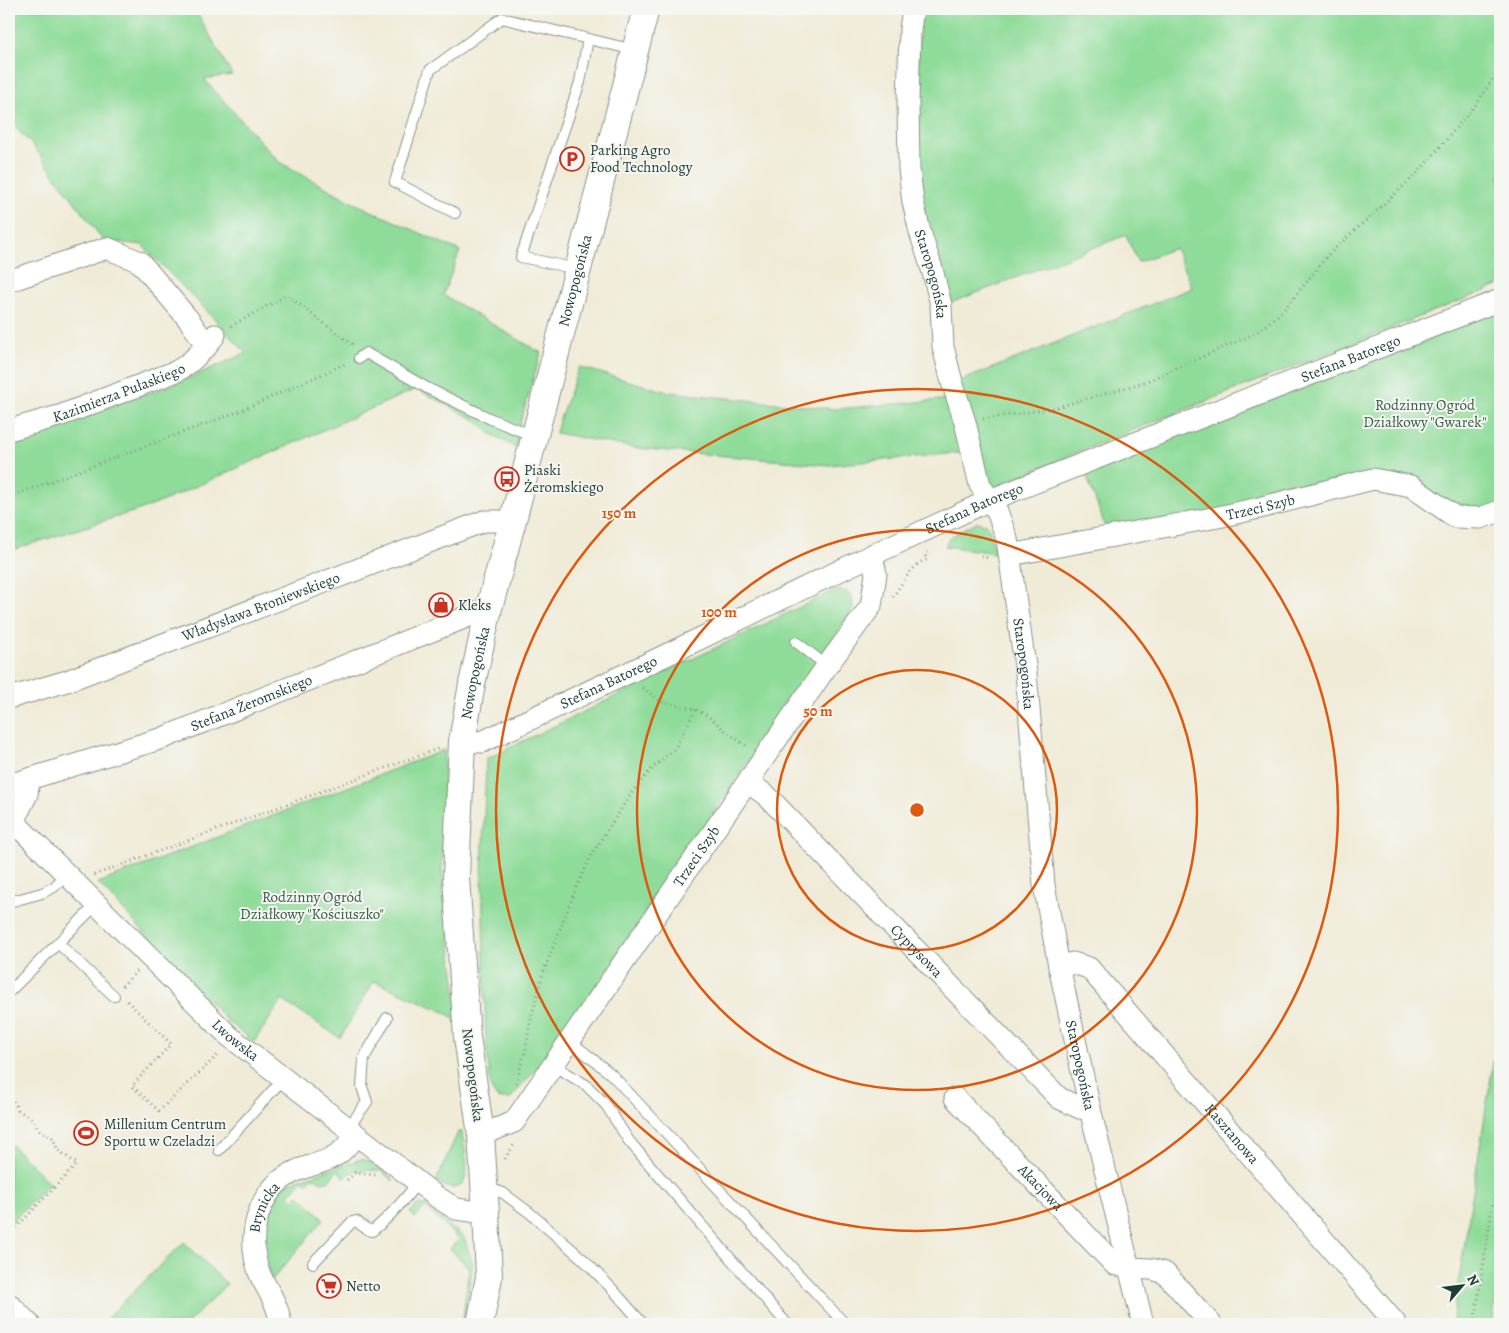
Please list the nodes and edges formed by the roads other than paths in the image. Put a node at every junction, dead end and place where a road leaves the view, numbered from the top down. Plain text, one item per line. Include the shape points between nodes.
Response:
1 (646, 9) edge
2 (913, 9) edge
3 (588, 38) junction
4 (636, 50) junction
5 (455, 212) dead end
6 (578, 269) junction
7 (9, 281) edge
8 (1500, 300) edge
9 (362, 355) road end
10 (9, 430) edge
11 (534, 436) junction
12 (990, 500) junction
13 (1500, 511) edge
14 (512, 524) junction
15 (872, 555) junction
16 (1010, 555) junction
17 (489, 608) junction
18 (796, 642) dead end
19 (827, 666) junction
20 (9, 698) edge
21 (462, 741) junction
22 (29, 779) junction
23 (748, 782) junction
24 (9, 785) edge
25 (13, 821) edge
26 (72, 880) junction
27 (9, 902) edge
28 (97, 904) junction
29 (58, 943) junction
30 (1059, 966) junction
31 (9, 992) edge
32 (118, 995) road end
33 (388, 1018) dead end
34 (570, 1041) junction
35 (553, 1064) junction
36 (283, 1079) junction
37 (955, 1098) dead end
38 (1090, 1109) junction
39 (352, 1132) junction
40 (481, 1135) junction
41 (219, 1150) dead end
42 (418, 1182) junction
43 (484, 1186) junction
44 (486, 1213) junction
45 (313, 1263) dead end
46 (1130, 1268) junction
47 (9, 1304) edge
48 (29, 1324) edge
49 (281, 1324) edge
50 (480, 1324) edge
51 (643, 1324) edge
52 (787, 1324) edge
53 (845, 1324) edge
54 (1144, 1324) edge
55 (1211, 1324) edge
56 (1396, 1324) edge

1 - 4 street, Nowopogońska
2 - 12 street, Staropogońska via 908,102 909,169 920,232 941,305 943,347 980,485
3 - 4 lane
3 - 5 lane via 502,18 430,70 395,182
3 - 6 lane via 580,82 521,257
4 - 6 street, Nowopogońska
6 - 11 street, Nowopogońska
7 - 10 street, Kazimierza Pułaskiego via 107,248 140,262 189,320 211,340 178,372 62,415
8 - 12 street, Stefana Batorego
9 - 11 lane via 490,419
11 - 14 street, Nowopogońska
12 - 15 street, Stefana Batorego
12 - 16 street, Staropogońska via 998,511
13 - 16 street, Trzeci Szyb via 1480,518 1455,517 1411,486 1373,479 1218,517
14 - 17 street, Nowopogońska
14 - 20 street, Władysława Broniewskiego via 484,521 67,681
15 - 19 street, Trzeci Szyb via 876,574 871,606
15 - 21 street, Stefana Batorego via 482,742
16 - 30 street, Staropogońska via 1026,673 1044,885
17 - 21 street, Nowopogońska
17 - 22 street, Stefana Żeromskiego via 163,738
18 - 19 lane
19 - 23 street, Trzeci Szyb
21 - 40 street, Nowopogońska via 456,878 467,1037
22 - 24 street, Stefana Żeromskiego
22 - 25 street, Lwowska via 27,794
23 - 34 street, Trzeci Szyb
23 - 38 street, Cyprysowa via 767,796 1059,1098
25 - 26 street, Lwowska
26 - 27 lane
26 - 28 street, Lwowska
28 - 29 lane
28 - 36 street, Lwowska via 228,1036
29 - 31 lane
29 - 32 lane
30 - 38 street, Staropogońska
30 - 56 street, Kasztanowa via 1073,963 1089,968
33 - 39 lane via 364,1058 362,1087 367,1102
34 - 35 street, Trzeci Szyb
34 - 53 lane via 610,1074
35 - 40 street, Trzeci Szyb via 514,1122
35 - 52 lane via 586,1085 606,1105 629,1141
36 - 39 street, Lwowska
36 - 41 lane
37 - 46 street, Akacjowa via 1114,1264
38 - 46 street, Staropogońska
39 - 42 street, Lwowska
39 - 49 street, Brynicka via 344,1149 332,1158 295,1171 277,1182 261,1204 253,1238 255,1255
40 - 43 street, Nowopogońska
42 - 44 street, Lwowska via 456,1209
42 - 45 lane via 372,1231 356,1221 352,1222
43 - 44 street, Nowopogońska
43 - 51 lane via 503,1193 564,1242
44 - 50 street, Nowopogońska via 489,1277
46 - 54 street, Staropogońska
46 - 55 street via 1165,1273
47 - 48 street

